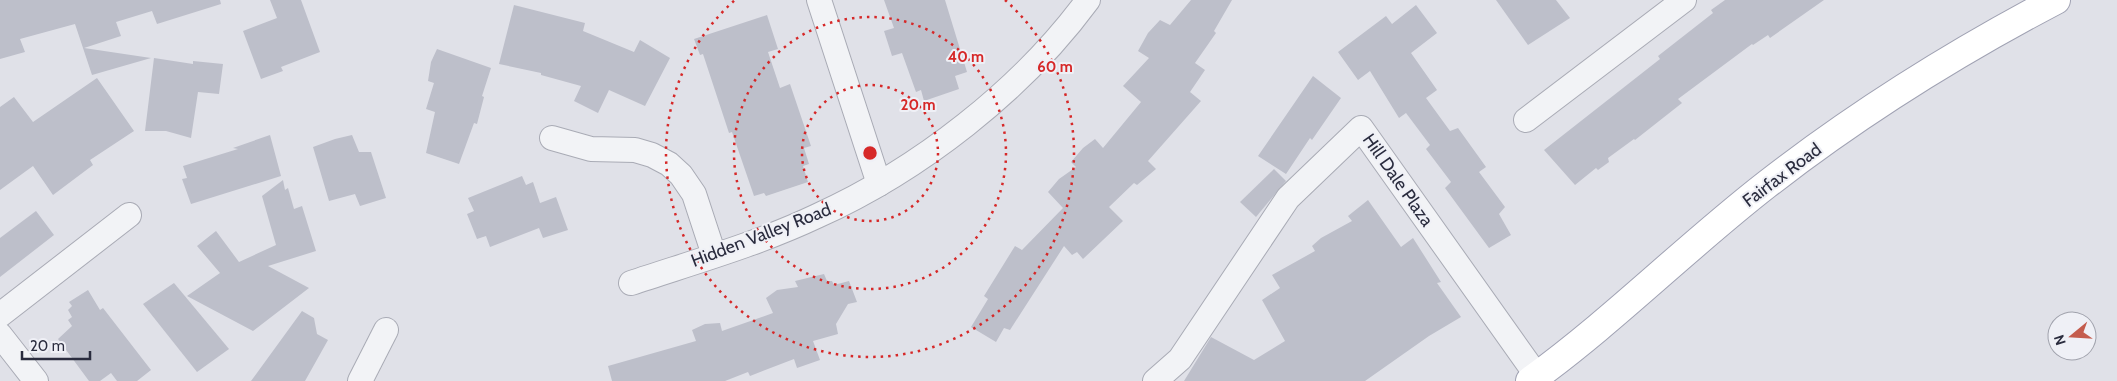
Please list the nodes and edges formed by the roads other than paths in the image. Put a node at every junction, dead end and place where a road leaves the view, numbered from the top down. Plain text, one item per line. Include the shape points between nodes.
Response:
1 (819, 0) edge
2 (1088, 0) edge
3 (1684, 0) edge
4 (2056, 0) edge
5 (1526, 120) dead end
6 (552, 138) dead end
7 (879, 184) junction
8 (129, 215) dead end
9 (714, 255) junction
10 (631, 283) dead end
11 (0, 315) edge
12 (386, 330) dead end
13 (0, 335) edge
14 (1534, 378) edge
15 (36, 381) edge
16 (360, 381) edge
17 (1155, 381) edge

1 - 7 street
2 - 7 street, Hidden Valley Road via 1039,57 988,106 938,145
3 - 5 street
4 - 14 main road, Fairfax Road via 1924,75 1788,169
6 - 9 street via 591,149 635,150 669,164 694,194
7 - 9 street, Hidden Valley Road via 818,216
8 - 11 street
9 - 10 street, Hidden Valley Road
12 - 16 street
13 - 15 street
14 - 17 street, Hill Dale Plaza via 1361,128 1288,198 1180,359

